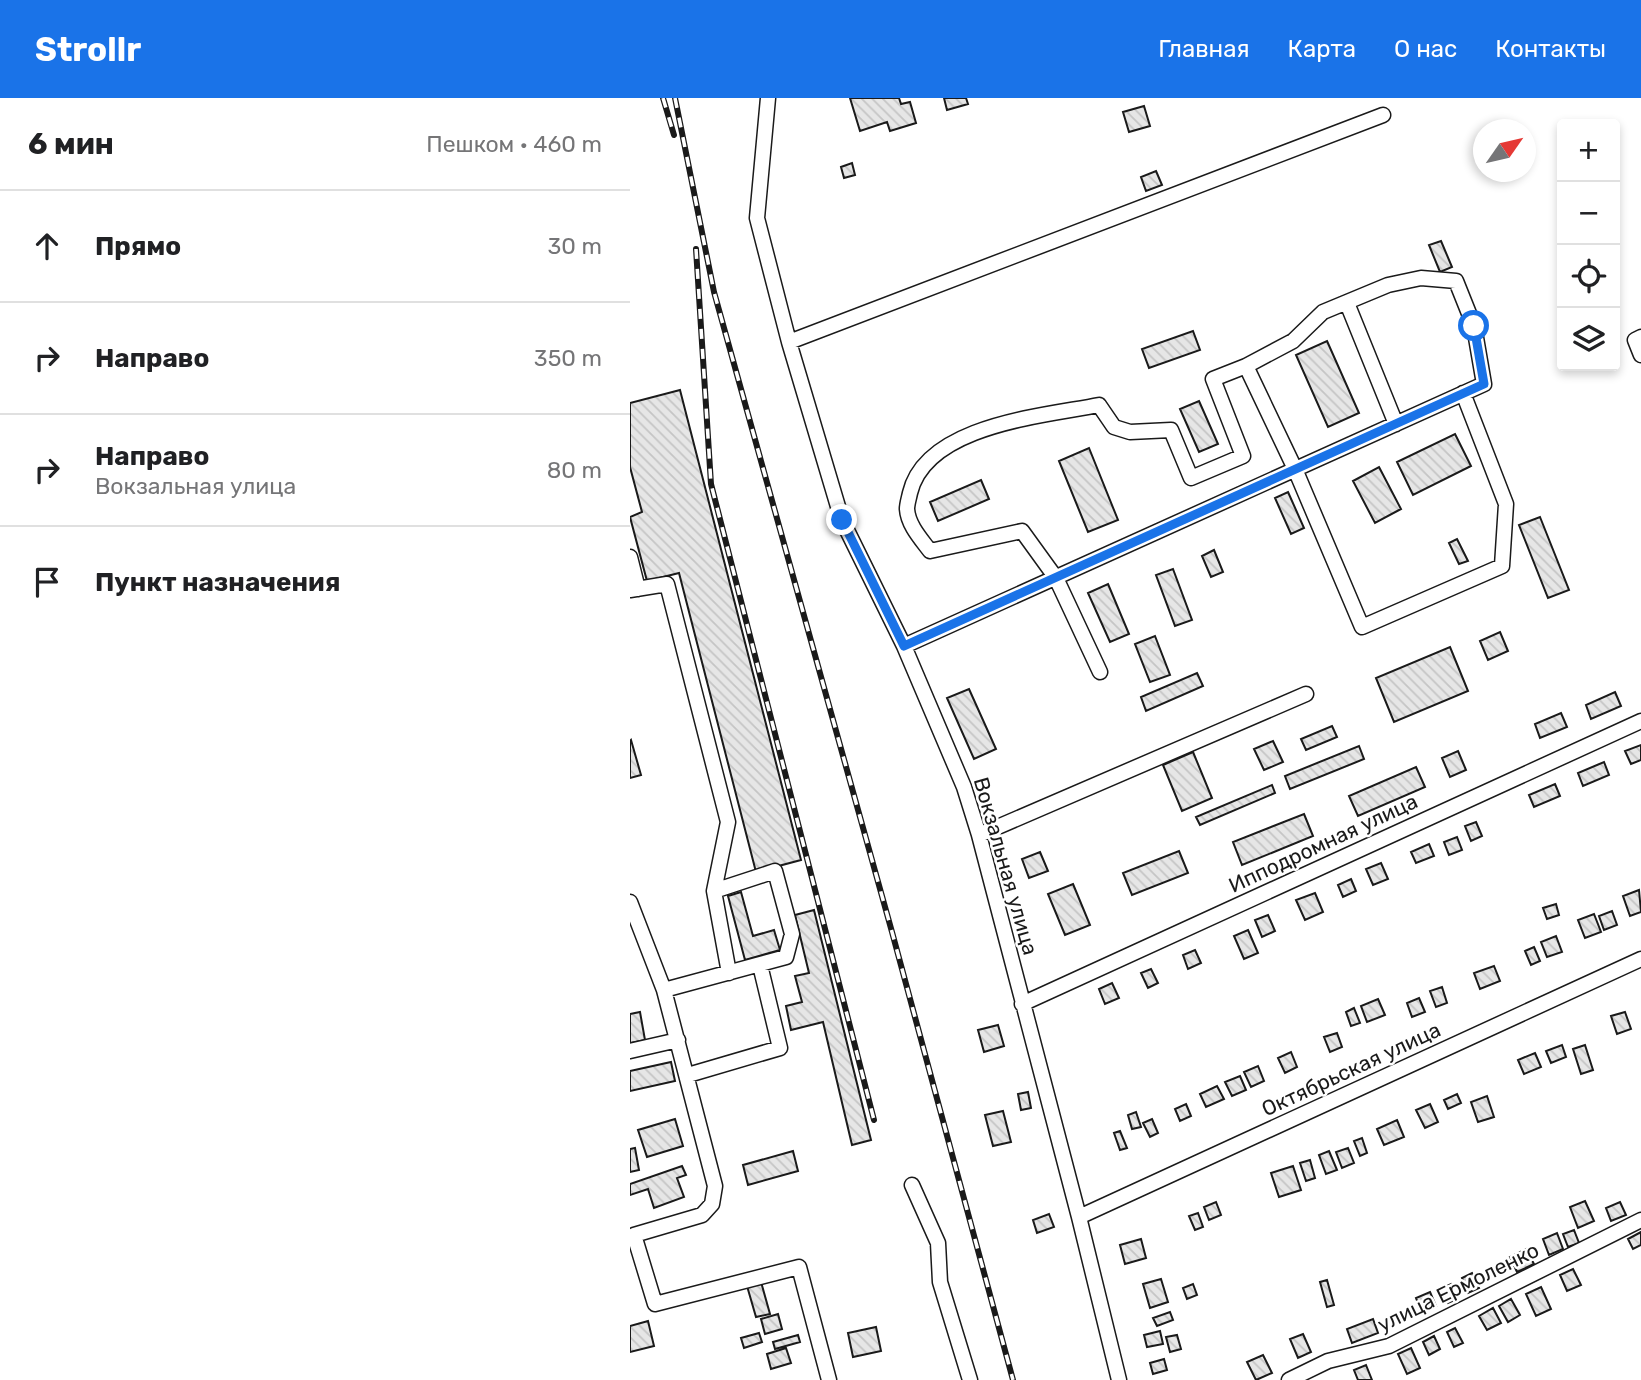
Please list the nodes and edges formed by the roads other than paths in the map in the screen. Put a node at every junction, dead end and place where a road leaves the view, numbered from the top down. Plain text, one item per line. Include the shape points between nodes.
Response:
1 (768, 98) edge
2 (1382, 115) dead end
3 (1347, 303) junction
4 (1641, 337) edge
5 (789, 342) junction
6 (1641, 355) edge
7 (1246, 366) junction
8 (1463, 393) junction
9 (1396, 424) junction
10 (1295, 470) junction
11 (630, 558) edge
12 (1056, 578) junction
13 (634, 589) edge
14 (904, 646) junction
15 (1100, 672) dead end
16 (1306, 694) dead end
17 (1641, 721) edge
18 (979, 835) junction
19 (714, 891) junction
20 (630, 902) edge
21 (1641, 959) edge
22 (760, 965) junction
23 (729, 973) junction
24 (664, 990) junction
25 (1022, 1004) junction
26 (678, 1040) junction
27 (630, 1051) edge
28 (688, 1075) junction
29 (912, 1185) dead end
30 (1079, 1217) junction
31 (1641, 1220) edge
32 (631, 1231) edge
33 (830, 1380) edge
34 (970, 1380) edge
35 (1119, 1380) edge
36 (1289, 1380) edge

1 - 5 street, Вокзальная улица via 757,218
2 - 5 street
3 - 7 street via 1323,312 1293,341
3 - 8 street via 1399,282 1421,278 1456,281 1474,326 1484,384
3 - 9 street
4 - 6 street via 1636,340
5 - 14 street, Вокзальная улица via 842,520
7 - 10 street
7 - 12 street via 1213,379 1243,456 1191,478 1171,430 1130,432 1114,427 1099,405 985,428 936,453 913,481 907,509 913,528 930,551 1022,531
8 - 9 street
8 - 10 street via 1506,503 1502,566 1362,627
9 - 10 street
10 - 12 street
11 - 13 street
12 - 14 street
12 - 15 street
13 - 19 street via 667,584 728,822
14 - 18 street, Вокзальная улица via 964,787
16 - 18 street
17 - 25 street, Ипподромная улица
18 - 25 street, Вокзальная улица
19 - 22 street via 775,872 792,934 786,957
19 - 23 street
20 - 24 street
21 - 30 street, Октябрьская улица
22 - 23 street
22 - 28 street via 780,1048
23 - 24 street
24 - 26 street
25 - 30 street, Вокзальная улица
26 - 27 street
26 - 28 street
28 - 32 street via 715,1186 712,1204 702,1215
29 - 34 street via 938,1243 940,1282
30 - 35 street, Вокзальная улица
31 - 36 street, улица Ермоленко via 1389,1346 1328,1361
32 - 33 street via 655,1304 799,1267

